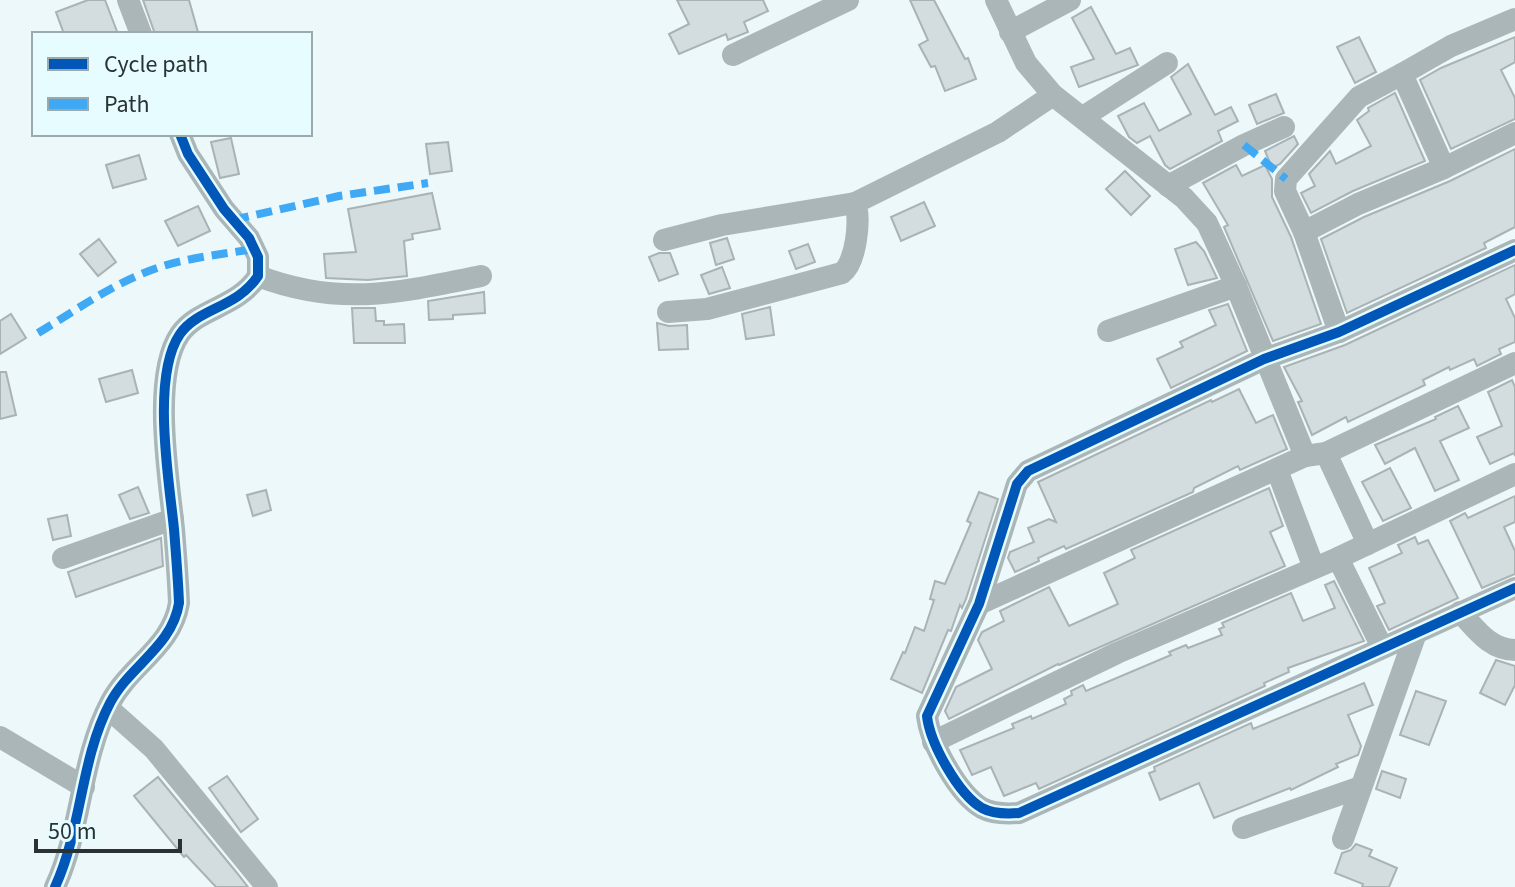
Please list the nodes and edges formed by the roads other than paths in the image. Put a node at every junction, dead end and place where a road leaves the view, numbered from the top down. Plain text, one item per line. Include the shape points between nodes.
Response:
1 (128, 0) edge
2 (848, 0) edge
3 (996, 0) edge
4 (1070, 0) edge
5 (1515, 19) edge
6 (140, 32) edge
7 (1010, 32) junction
8 (733, 55) dead end
9 (1167, 63) dead end
10 (1402, 74) junction
11 (1053, 95) junction
12 (1083, 117) junction
13 (1284, 127) dead end
14 (1515, 133) edge
15 (181, 136) edge
16 (1444, 168) junction
17 (1168, 186) junction
18 (855, 203) junction
19 (1304, 232) junction
20 (664, 240) dead end
21 (1515, 250) edge
22 (258, 276) junction
23 (481, 276) dead end
24 (1236, 286) junction
25 (668, 312) dead end
26 (1108, 331) dead end
27 (1339, 332) junction
28 (1264, 359) junction
29 (1515, 363) edge
30 (1316, 454) junction
31 (1277, 470) junction
32 (1515, 474) edge
33 (173, 519) junction
34 (1368, 544) junction
35 (63, 558) dead end
36 (1338, 558) junction
37 (1314, 568) junction
38 (1515, 588) edge
39 (979, 604) junction
40 (1460, 612) junction
41 (1416, 633) junction
42 (1382, 647) junction
43 (1515, 650) edge
44 (108, 708) junction
45 (0, 737) edge
46 (933, 742) junction
47 (84, 787) junction
48 (1361, 787) junction
49 (1243, 828) dead end
50 (1343, 839) dead end
51 (55, 887) edge
52 (267, 887) edge

1 - 6 street
2 - 8 street
3 - 7 street
4 - 7 street
5 - 10 street
7 - 11 street via 1026,63
9 - 12 street
10 - 16 street
10 - 19 street via 1359,97 1286,179 1285,191
11 - 12 street
11 - 18 street via 998,132
12 - 17 street
13 - 17 street
14 - 16 street
15 - 22 street via 224,209 249,238 258,257
16 - 19 street
17 - 24 street via 1207,223
18 - 20 street
18 - 25 street via 859,223 846,270 707,309
19 - 27 street
21 - 27 street
22 - 23 street via 287,287 347,297
22 - 33 street via 242,296 181,333 173,350 164,419
24 - 26 street
24 - 28 street
27 - 28 street
28 - 30 street
28 - 39 street via 1028,471 1017,484
29 - 30 street
30 - 31 street
30 - 34 street
31 - 37 street
31 - 39 street
32 - 34 street
33 - 35 street
33 - 44 street via 176,621
34 - 36 street
36 - 37 street
36 - 42 street
37 - 46 street via 1117,653
38 - 40 street
39 - 46 street via 927,716
40 - 41 street
40 - 43 street via 1486,640
41 - 42 street
41 - 48 street
42 - 46 street via 1019,813 984,810 968,798
44 - 47 street
44 - 52 street via 154,749
45 - 47 street
47 - 51 street
48 - 49 street
48 - 50 street

